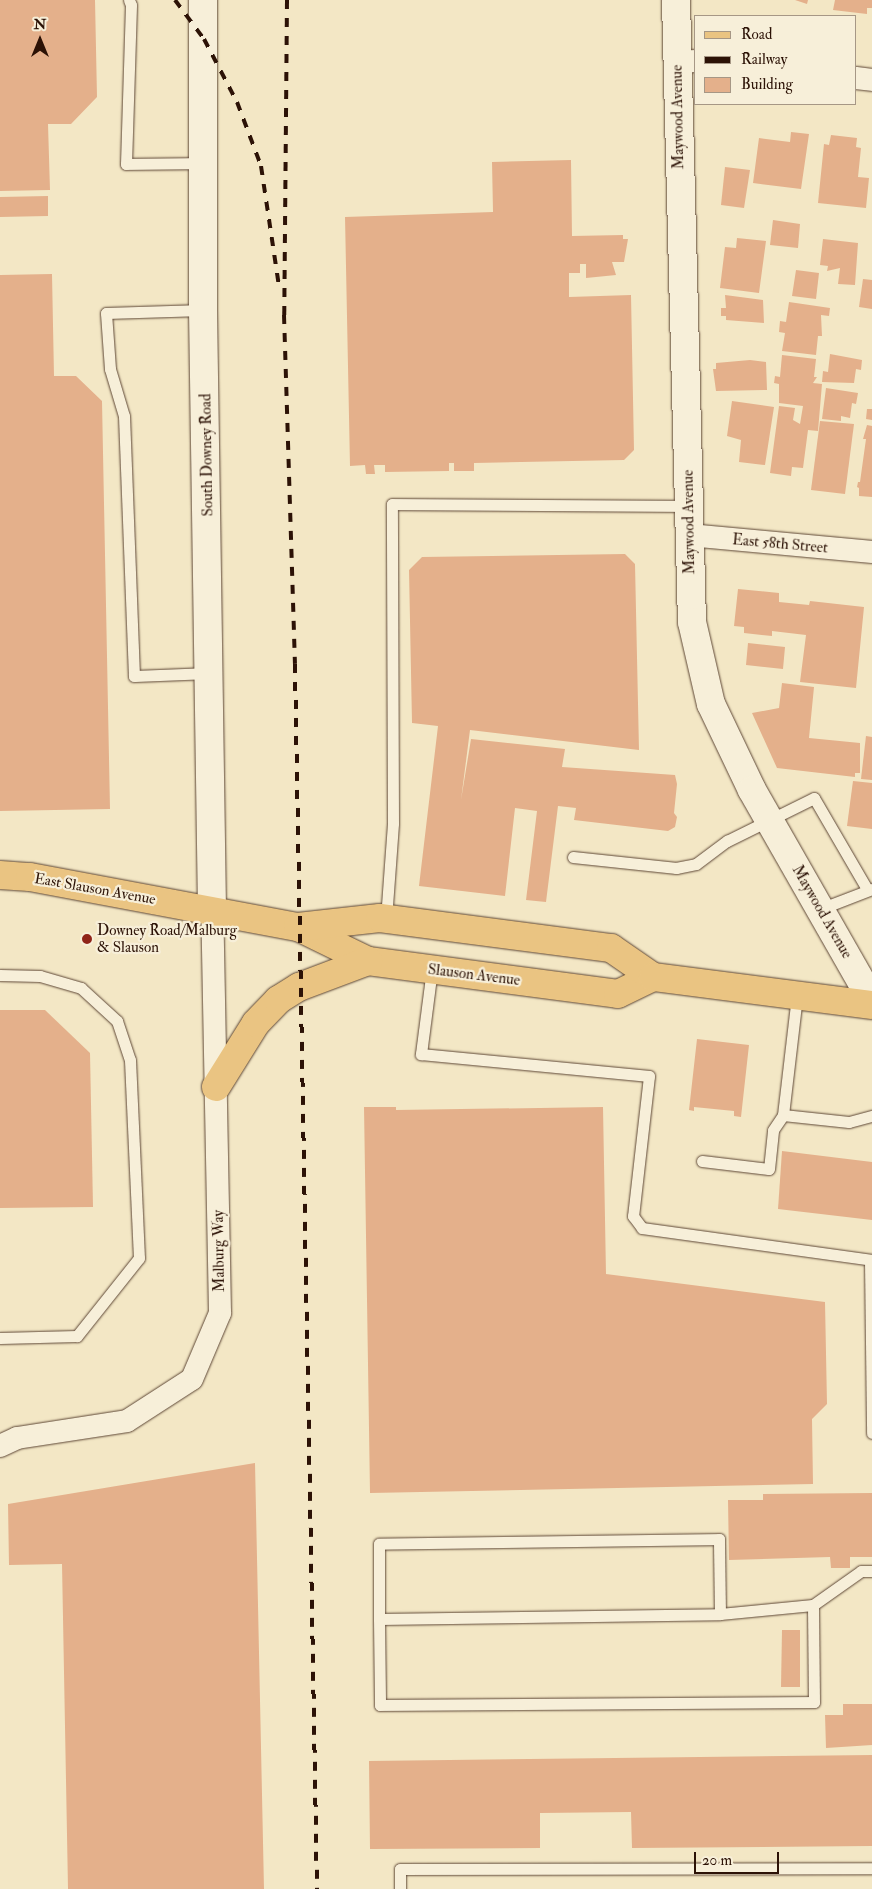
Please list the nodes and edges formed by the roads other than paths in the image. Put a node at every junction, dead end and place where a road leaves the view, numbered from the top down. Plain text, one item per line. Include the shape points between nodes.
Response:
1 (129, 0) edge
2 (203, 0) edge
3 (676, 0) edge
4 (686, 61) edge
5 (857, 78) edge
6 (872, 80) edge
7 (205, 164) junction
8 (203, 310) junction
9 (689, 506) junction
10 (689, 535) junction
11 (872, 552) edge
12 (210, 673) junction
13 (770, 821) junction
14 (573, 857) dead end
15 (0, 875) edge
16 (869, 889) edge
17 (201, 909) junction
18 (820, 909) junction
19 (386, 919) junction
20 (298, 927) junction
21 (368, 961) junction
22 (432, 970) junction
23 (0, 975) edge
24 (653, 977) junction
25 (797, 995) junction
26 (872, 1000) edge
27 (872, 1005) edge
28 (216, 1087) junction
29 (783, 1115) junction
30 (872, 1116) edge
31 (702, 1162) dead end
32 (871, 1260) edge
33 (0, 1338) edge
34 (872, 1434) edge
35 (0, 1446) edge
36 (872, 1571) edge
37 (813, 1605) junction
38 (720, 1614) junction
39 (378, 1619) junction
40 (872, 1868) edge
41 (400, 1889) edge

1 - 7 lane via 126,164
2 - 7 street, South Downey Road
3 - 4 street, Maywood Avenue
4 - 9 street, Maywood Avenue
5 - 6 street
7 - 8 street, South Downey Road
8 - 12 street, South Downey Road
8 - 12 lane via 106,313 110,369 124,416 134,676
9 - 10 street, Maywood Avenue
9 - 19 lane via 392,504 393,822
10 - 11 street, East 58th Street
10 - 13 street, Maywood Avenue via 692,622 711,704
12 - 17 street, South Downey Road
13 - 14 lane via 726,841 696,864 676,868
13 - 16 lane via 814,798
13 - 18 street, Maywood Avenue
15 - 17 main road, East Slauson Avenue
16 - 18 lane
17 - 20 main road, Slauson Avenue
17 - 28 street, Malburg Way
18 - 26 street, Maywood Avenue
19 - 20 main road, Slauson Avenue
19 - 24 main road, Slauson Avenue via 611,948
20 - 21 main road, Slauson Avenue
21 - 22 main road, Slauson Avenue
21 - 28 main road via 299,987 278,1000 256,1024
22 - 24 main road, Slauson Avenue via 618,994
22 - 32 lane via 421,1054 649,1076 633,1216 642,1228
23 - 33 lane via 40,976 80,988 117,1021 130,1060 139,1258 77,1336
24 - 25 main road, Slauson Avenue
25 - 27 main road, Slauson Avenue
25 - 29 lane
28 - 35 street, Malburg Way via 220,1313 192,1379 127,1421 17,1438
29 - 30 lane via 849,1122
29 - 31 lane via 774,1130 769,1170
32 - 34 lane
36 - 37 lane via 861,1571
37 - 38 lane
37 - 39 lane via 814,1702 380,1705
38 - 39 lane
38 - 39 lane via 719,1539 379,1544
40 - 41 lane via 400,1869

